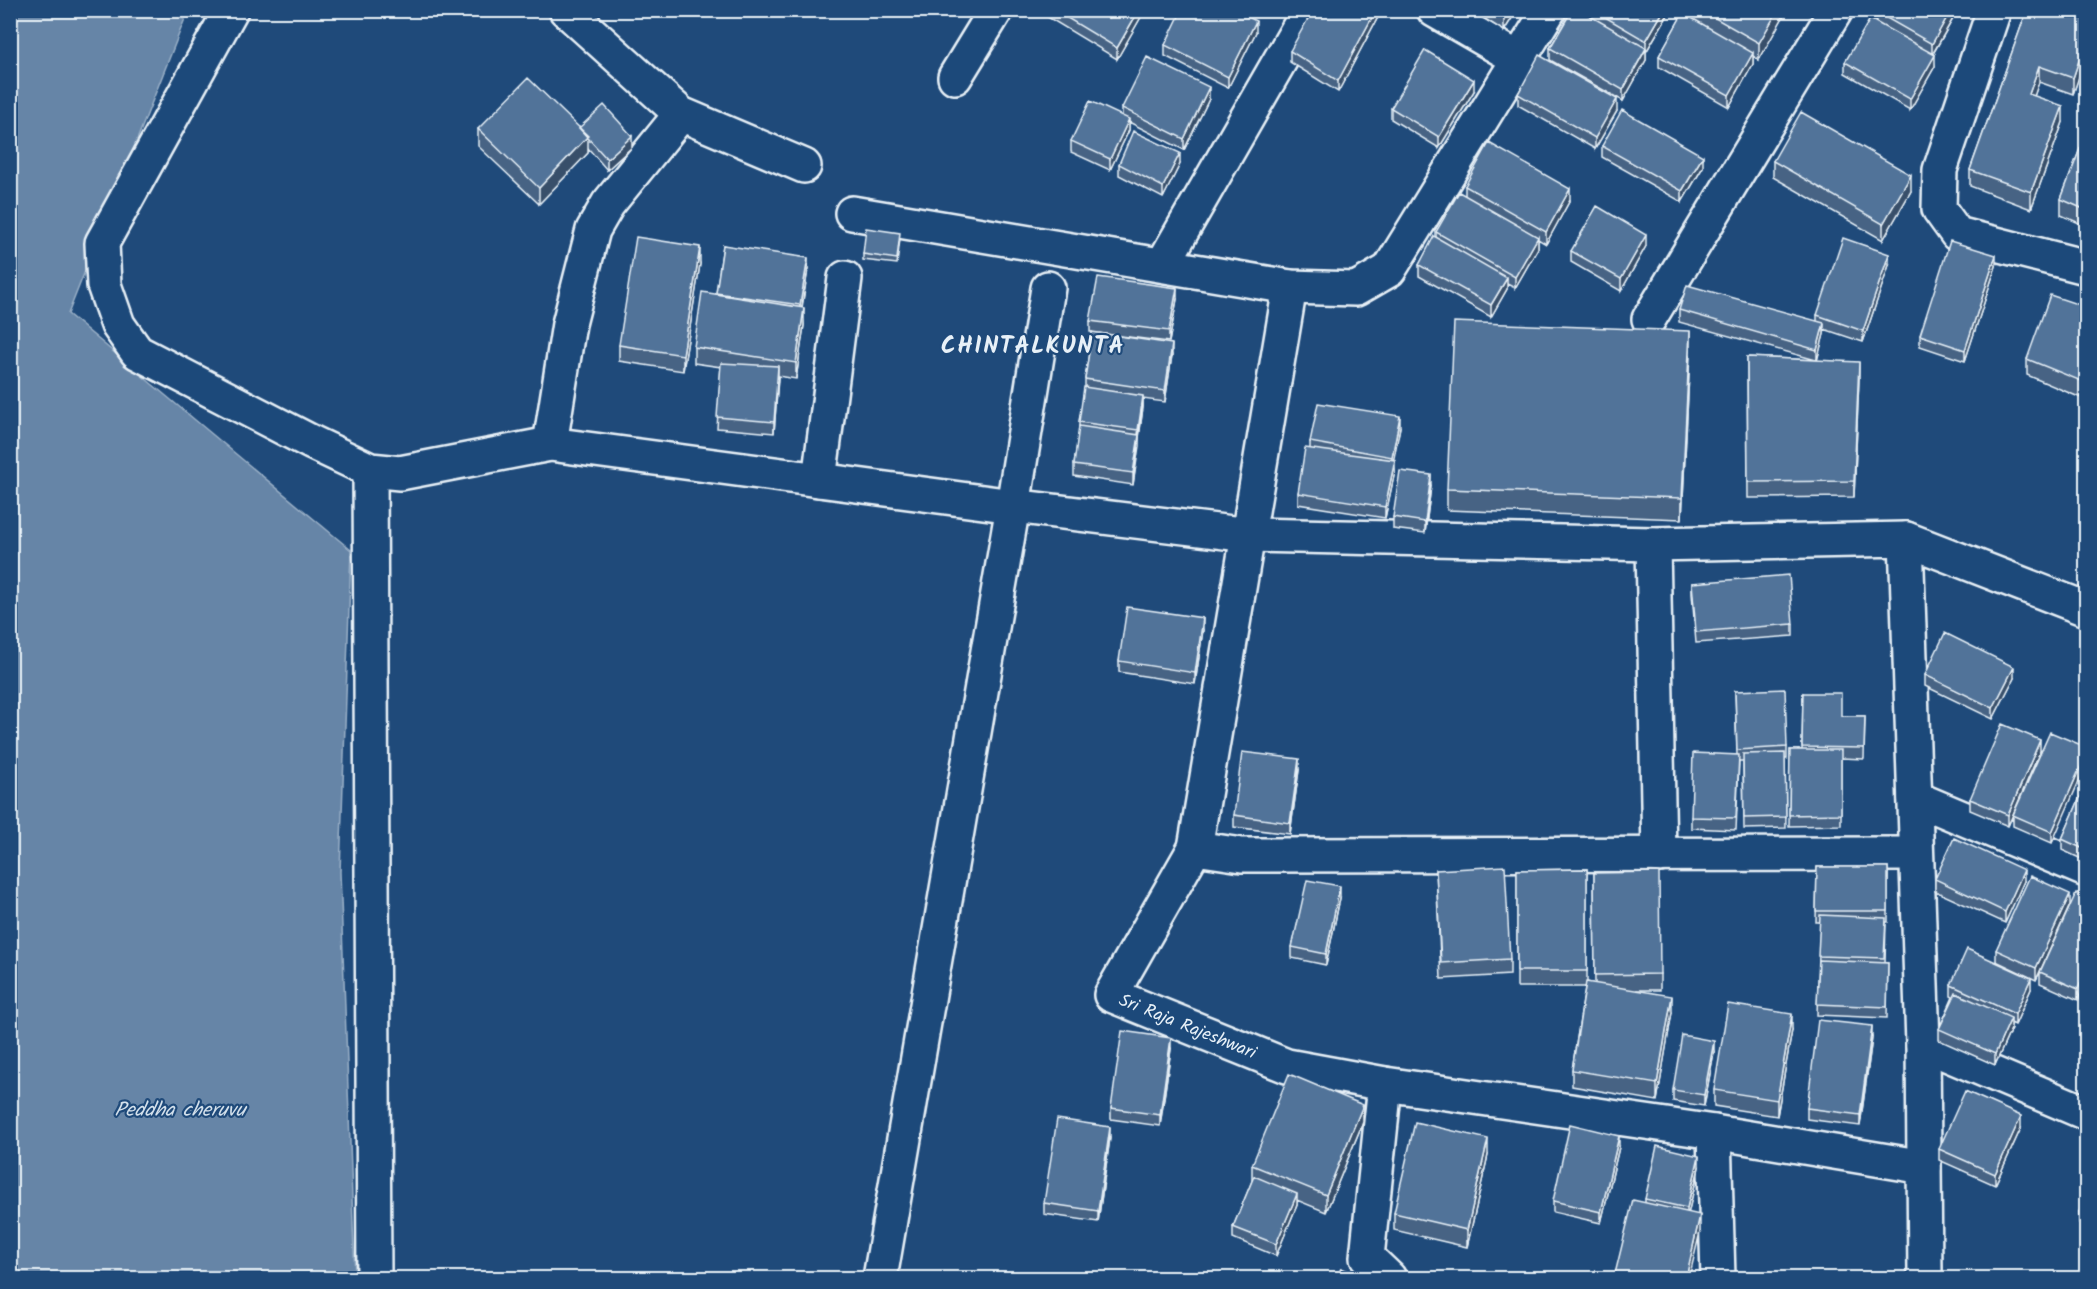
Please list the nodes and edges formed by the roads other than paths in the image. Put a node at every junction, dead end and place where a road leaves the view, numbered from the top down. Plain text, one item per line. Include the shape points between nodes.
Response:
1 (231, 10) edge
2 (566, 10) edge
3 (996, 10) edge
4 (1309, 10) edge
5 (1434, 10) edge
6 (1549, 10) edge
7 (1836, 10) edge
8 (1994, 10) edge
9 (1520, 59) junction
10 (956, 77) dead end
11 (681, 114) junction
12 (804, 166) dead end
13 (852, 213) dead end
14 (1163, 264) junction
15 (2086, 267) edge
16 (845, 278) dead end
17 (1290, 287) junction
18 (1048, 288) dead end
19 (1649, 319) dead end
20 (550, 444) junction
21 (370, 470) junction
22 (819, 480) junction
23 (1013, 506) junction
24 (1249, 535) junction
25 (1906, 539) junction
26 (1653, 544) junction
27 (2086, 609) edge
28 (1915, 798) junction
29 (1195, 848) junction
30 (1916, 854) junction
31 (1659, 855) junction
32 (2086, 870) edge
33 (1923, 1044) junction
34 (1385, 1084) junction
35 (2086, 1113) edge
36 (1714, 1132) junction
37 (1924, 1167) junction
38 (374, 1278) edge
39 (880, 1278) edge
40 (1389, 1278) edge
41 (1718, 1278) edge
42 (1925, 1278) edge

1 - 21 street via 102,243 104,285 118,325 137,352
2 - 11 street
3 - 10 street
4 - 14 street
5 - 9 street
6 - 9 street
7 - 19 street
8 - 15 street via 1940,170 1939,209 1957,234
9 - 17 street via 1389,270 1356,289
11 - 12 street
11 - 20 street via 608,204 593,230 569,324
13 - 14 street
14 - 17 street
16 - 22 street
17 - 24 street
18 - 23 street
20 - 21 street via 400,473
20 - 22 street
21 - 38 street
22 - 23 street
23 - 24 street
23 - 39 street
24 - 26 street
24 - 29 street
25 - 26 street
25 - 27 street
25 - 28 street
26 - 31 street
28 - 30 street
28 - 32 street
29 - 31 street via 1242,855
29 - 34 street, Sri Raja Rajeshwari via 1111,995 1287,1066
30 - 31 street
30 - 33 street
33 - 35 street
33 - 37 street
34 - 36 street
34 - 40 street via 1367,1257
36 - 37 street
36 - 41 street
37 - 42 street

